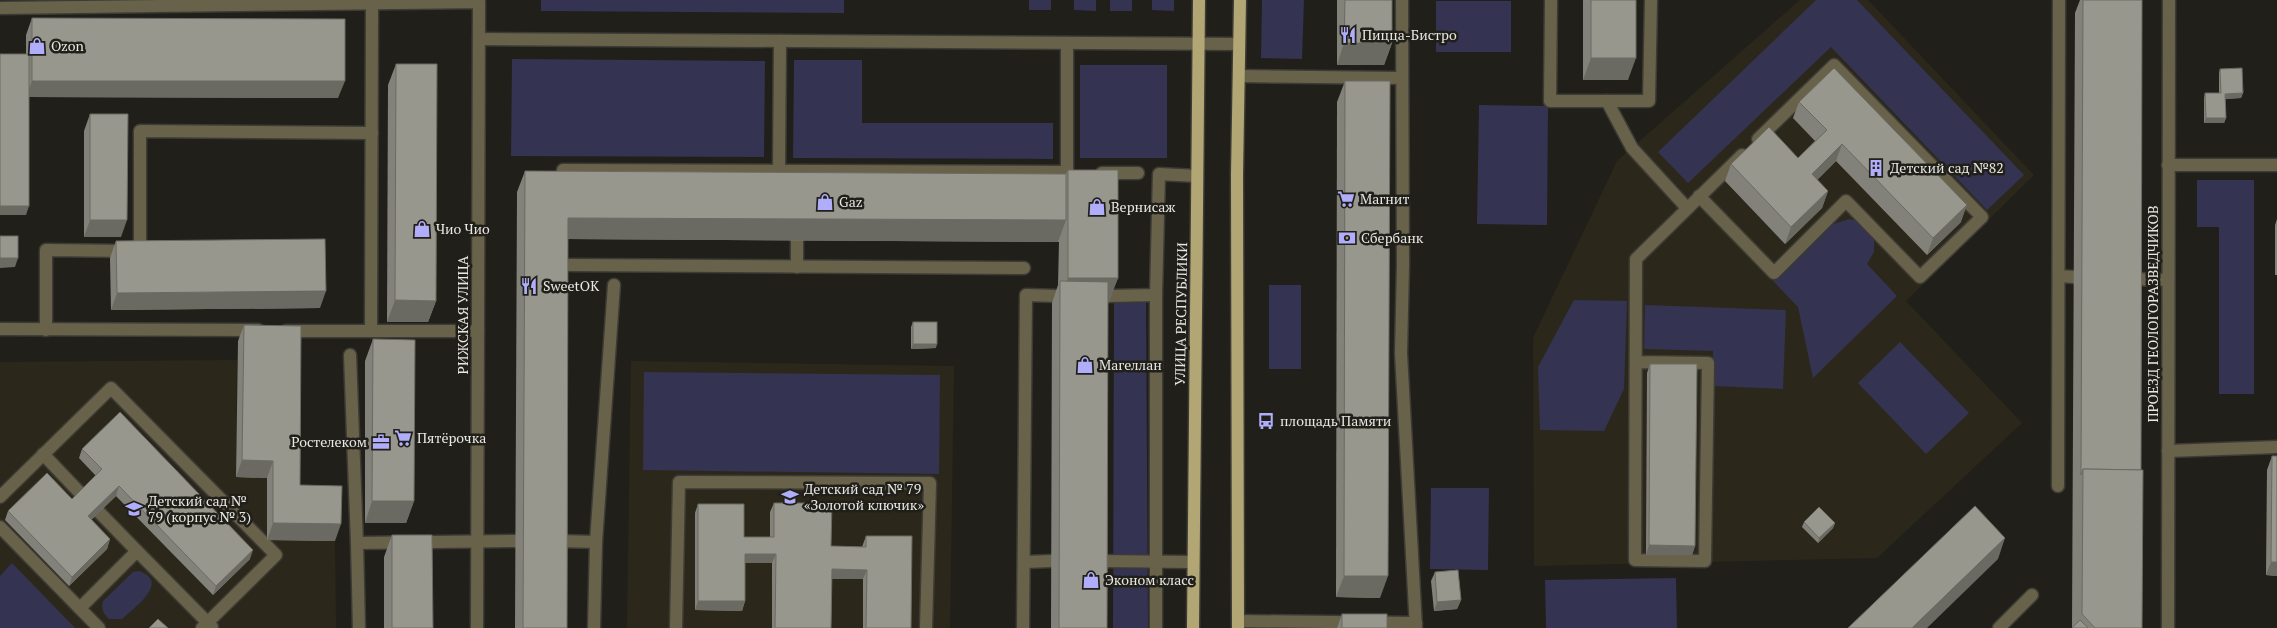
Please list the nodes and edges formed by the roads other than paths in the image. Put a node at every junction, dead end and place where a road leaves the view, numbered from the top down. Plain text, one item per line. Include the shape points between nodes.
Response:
1 (1199, 0) edge
2 (1240, 0) edge
3 (1402, 0) edge
4 (1551, 0) edge
5 (1651, 0) edge
6 (2059, 0) edge
7 (2169, 0) edge
8 (372, 4) junction
9 (8, 5) edge
10 (479, 39) junction
11 (780, 41) junction
12 (1067, 42) junction
13 (1199, 43) junction
14 (1240, 44) junction
15 (1239, 76) junction
16 (1402, 78) junction
17 (1607, 101) junction
18 (372, 133) junction
19 (2168, 165) junction
20 (2277, 165) edge
21 (564, 170) edge
22 (779, 171) junction
23 (797, 171) junction
24 (1076, 173) junction
25 (1138, 173) dead end
26 (1197, 176) junction
27 (798, 186) edge
28 (1699, 196) junction
29 (1687, 208) junction
30 (798, 240) edge
31 (570, 265) edge
32 (797, 267) junction
33 (1024, 268) dead end
34 (2059, 276) junction
35 (2074, 277) dead end
36 (2133, 279) edge
37 (2168, 280) junction
38 (614, 285) dead end
39 (1156, 295) junction
40 (1058, 296) edge
41 (1108, 296) edge
42 (0, 329) edge
43 (46, 330) junction
44 (371, 331) junction
45 (478, 331) junction
46 (350, 355) dead end
47 (1636, 362) junction
48 (2277, 447) edge
49 (2168, 451) junction
50 (43, 454) junction
51 (2058, 486) dead end
52 (82, 495) edge
53 (0, 497) edge
54 (99, 512) edge
55 (0, 527) edge
56 (515, 541) dead end
57 (559, 541) edge
58 (478, 542) junction
59 (596, 542) junction
60 (357, 543) junction
61 (137, 551) junction
62 (1051, 561) dead end
63 (1099, 561) edge
64 (1155, 561) junction
65 (1025, 562) junction
66 (1192, 562) junction
67 (2032, 596) dead end
68 (80, 608) junction
69 (1238, 625) edge
70 (1416, 625) edge
71 (207, 626) edge
72 (99, 628) edge
73 (359, 628) edge
74 (477, 628) edge
75 (594, 628) edge
76 (676, 628) edge
77 (926, 628) edge
78 (1023, 628) edge
79 (1156, 628) edge
80 (1193, 628) edge
81 (1999, 628) edge
82 (2168, 628) edge

1 - 13 main road, УЛИЦА РЕСПУБЛИКИ
2 - 14 main road
3 - 16 street
4 - 17 street via 1550,101
5 - 17 street via 1649,101
6 - 34 street
7 - 19 street, ПРОЕЗД ГЕОЛОГОРАЗВЕДЧИКОВ
8 - 9 street
8 - 10 street, РИЖСКАЯ УЛИЦА via 479,2
8 - 18 street
10 - 11 street
10 - 45 street, РИЖСКАЯ УЛИЦА
11 - 12 street
11 - 22 street
12 - 13 street
12 - 24 street
13 - 14 street
13 - 26 main road, УЛИЦА РЕСПУБЛИКИ
14 - 15 main road
15 - 16 street
15 - 69 main road
16 - 70 street via 1402,353
17 - 29 street via 1632,148
18 - 43 street via 140,132 144,251 46,250
18 - 44 street
19 - 20 street
19 - 37 street, ПРОЕЗД ГЕОЛОГОРАЗВЕДЧИКОВ
21 - 22 street
22 - 23 street
23 - 24 street
23 - 27 street
24 - 25 street
26 - 39 street via 1160,174
26 - 66 main road, УЛИЦА РЕСПУБЛИКИ
28 - 28 street via 1774,273 1846,201 1920,277 1982,216 1834,65
28 - 29 street
29 - 47 street via 1636,259
30 - 32 street
31 - 32 street
32 - 33 street
34 - 35 street
34 - 51 street
36 - 37 street
37 - 49 street, ПРОЕЗД ГЕОЛОГОРАЗВЕДЧИКОВ
38 - 59 street
39 - 41 street
39 - 64 street
40 - 65 street via 1026,295
42 - 43 street
43 - 44 street
44 - 45 street
45 - 58 street, РИЖСКАЯ УЛИЦА
46 - 60 street
47 - 47 street via 1635,560 1705,561 1708,363
48 - 49 street
49 - 82 street, ПРОЕЗД ГЕОЛОГОРАЗВЕДЧИКОВ
50 - 52 street
50 - 53 street
50 - 71 street via 111,388 276,555
54 - 61 street
55 - 68 street
56 - 58 street
57 - 59 street
58 - 60 street
58 - 74 street, РИЖСКАЯ УЛИЦА
59 - 75 street
60 - 73 street
61 - 68 street
61 - 71 street
62 - 65 street
63 - 64 street
64 - 66 street
64 - 79 street
65 - 78 street
66 - 80 main road, УЛИЦА РЕСПУБЛИКИ
67 - 81 street
68 - 72 street
69 - 70 street
76 - 77 street via 679,482 708,482 930,483

